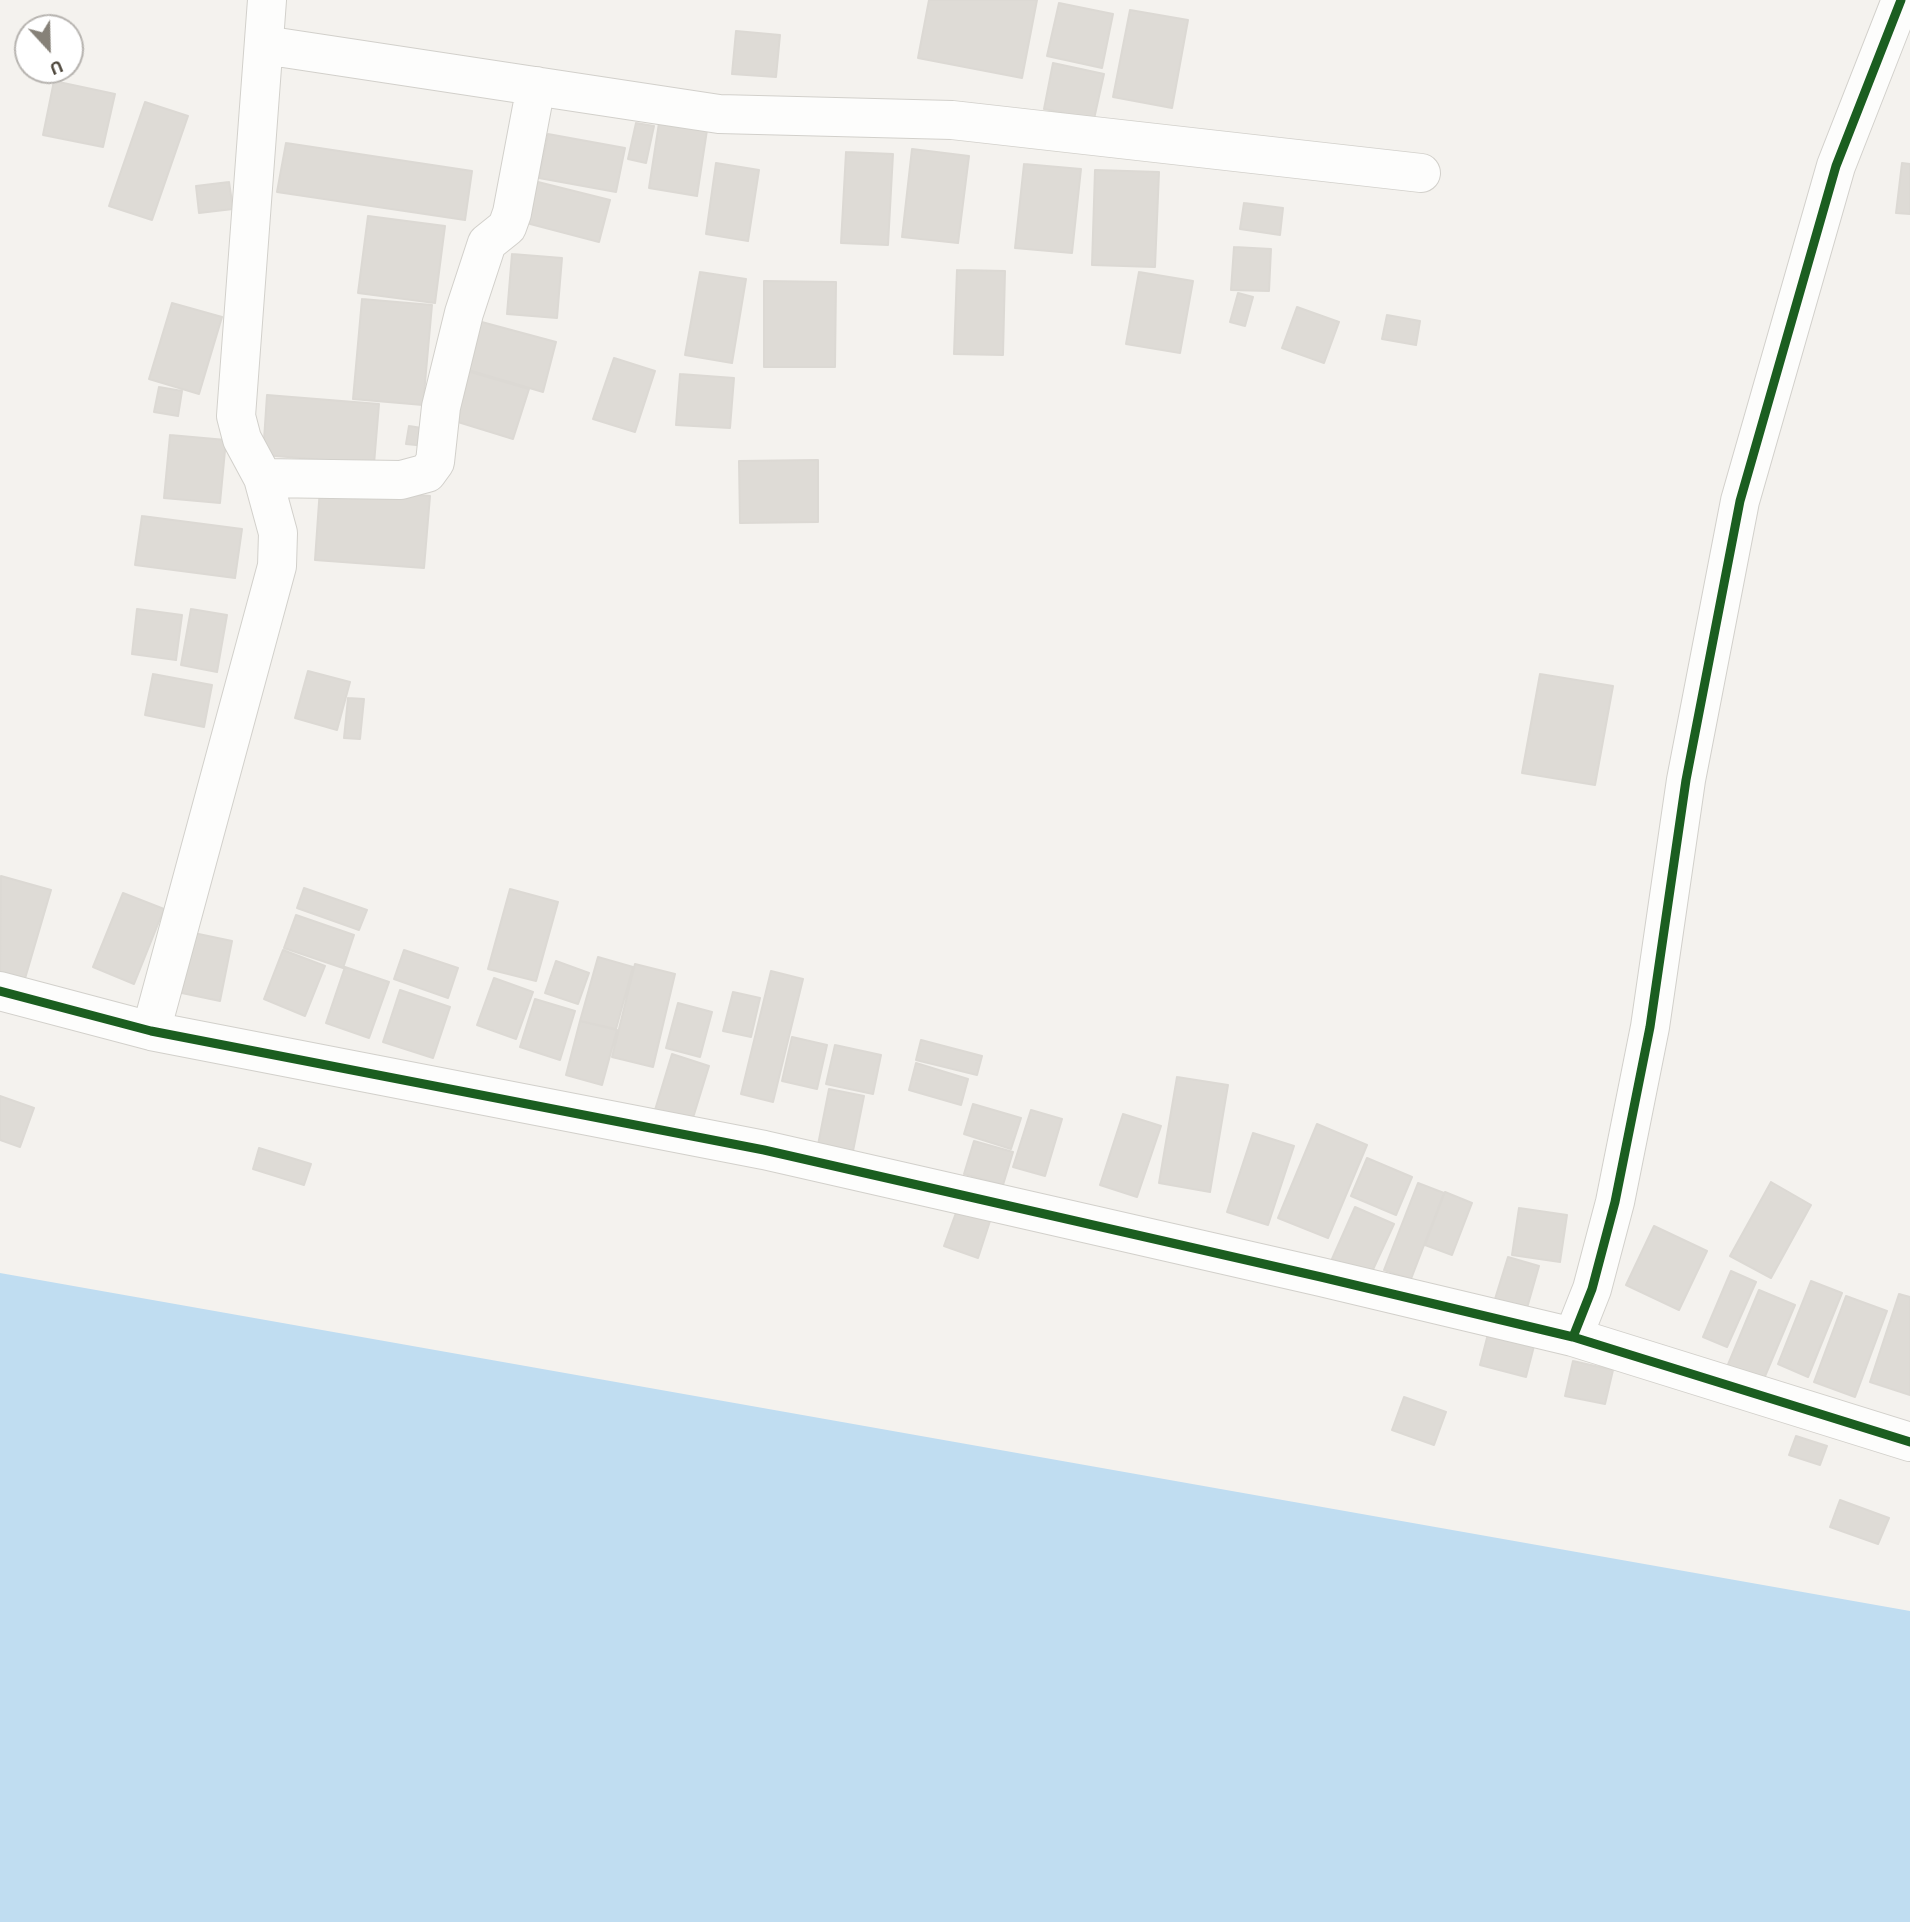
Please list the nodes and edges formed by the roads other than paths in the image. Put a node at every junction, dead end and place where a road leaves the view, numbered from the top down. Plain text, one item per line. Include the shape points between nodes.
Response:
1 (267, 0) edge
2 (1901, 0) edge
3 (264, 45) junction
4 (536, 86) junction
5 (1421, 173) dead end
6 (263, 478) junction
7 (0, 991) edge
8 (151, 1031) junction
9 (1573, 1336) junction
10 (1910, 1441) edge

1 - 3 street
2 - 9 street via 1836,166 1740,501 1686,780 1650,1027 1615,1202 1592,1289
3 - 4 street
3 - 6 street via 236,416 242,439
4 - 5 street via 719,114 952,120
4 - 6 street via 512,213 507,227 487,243 464,313 441,407 435,462 427,473 401,480
6 - 8 street via 278,533 277,566
7 - 8 street
8 - 9 street via 764,1150
9 - 10 street

